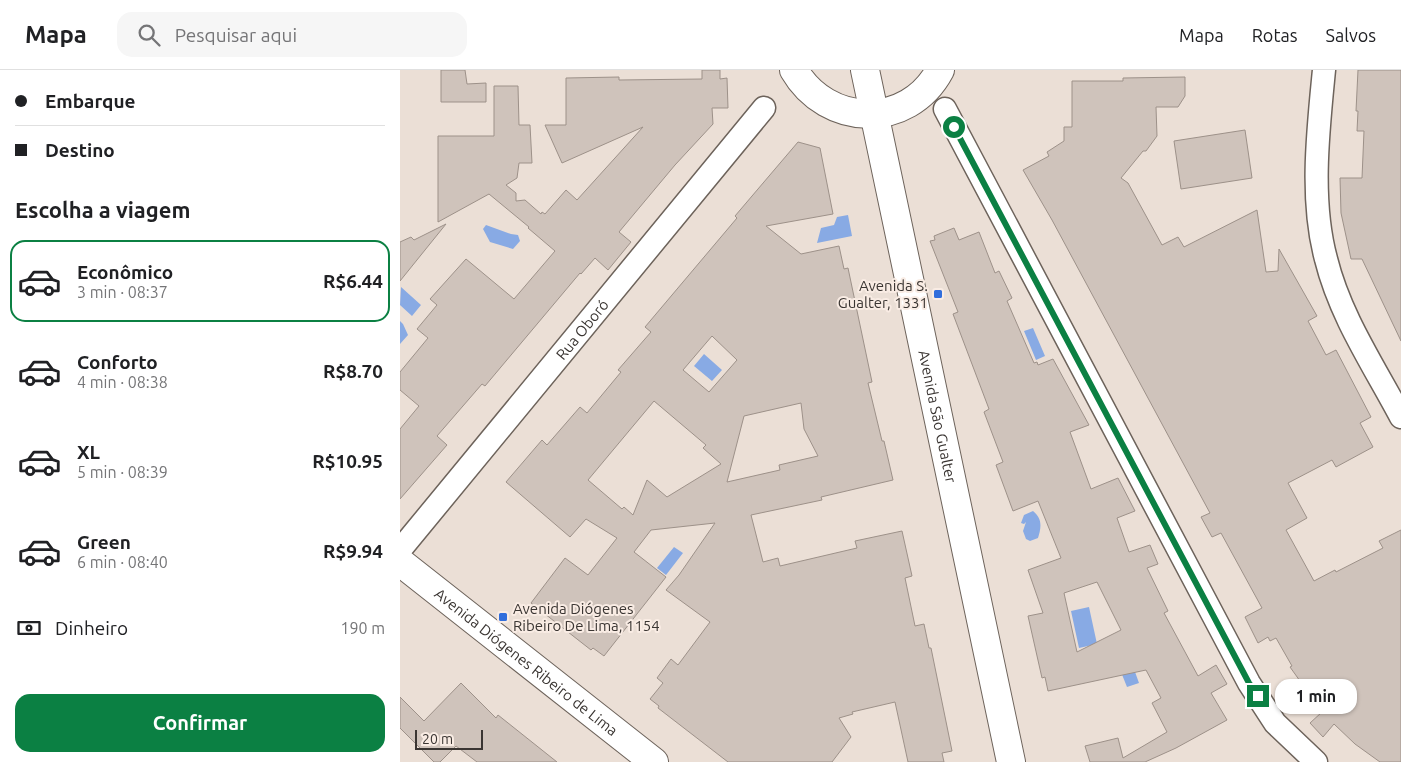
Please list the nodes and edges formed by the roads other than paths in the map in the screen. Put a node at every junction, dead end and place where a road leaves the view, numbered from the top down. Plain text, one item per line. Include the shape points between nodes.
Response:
1 (794, 70) edge
2 (865, 70) edge
3 (940, 70) edge
4 (1324, 70) edge
5 (764, 108) dead end
6 (945, 109) dead end
7 (875, 114) junction
8 (1401, 417) edge
9 (400, 550) edge
10 (400, 562) edge
11 (654, 762) edge
12 (1010, 762) edge
13 (1316, 762) edge

1 - 7 street via 806,88 826,104 850,113
2 - 7 street, Avenida São Gualter
3 - 7 street via 935,81 918,98 898,109
4 - 8 street via 1317,203 1325,259 1346,315
5 - 9 street, Rua Oboró
6 - 13 street via 1249,683 1275,723
7 - 12 street, Avenida São Gualter
10 - 11 street, Avenida Diógenes Ribeiro de Lima

